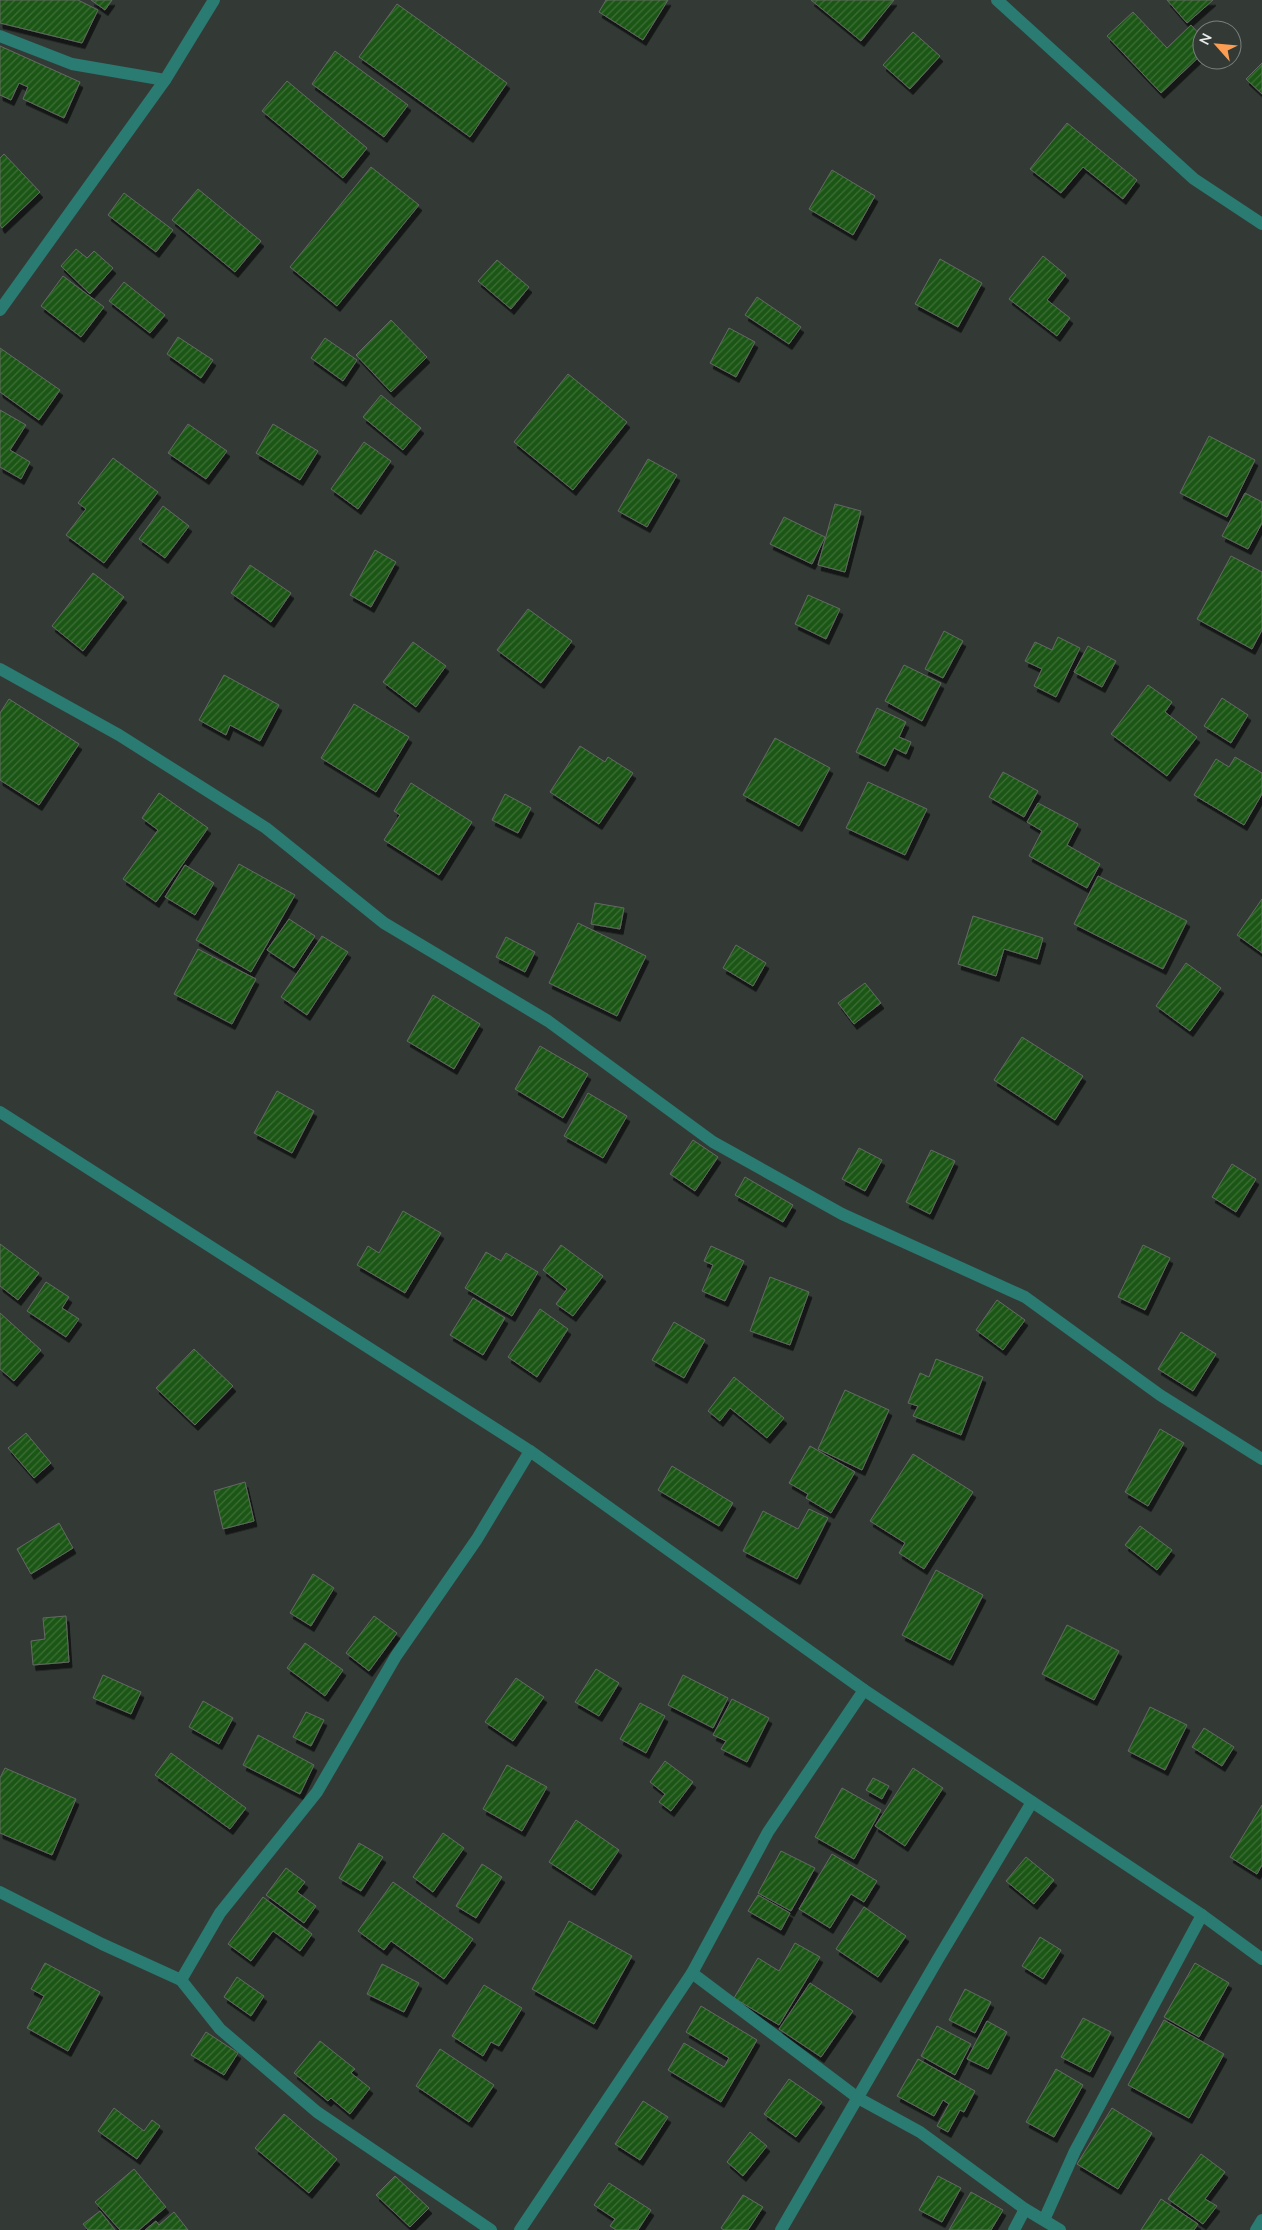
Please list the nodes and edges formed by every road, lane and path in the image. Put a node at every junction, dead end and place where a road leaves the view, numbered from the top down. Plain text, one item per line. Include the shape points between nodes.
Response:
1 (214, 0) edge
2 (997, 0) edge
3 (0, 36) edge
4 (165, 80) junction
5 (1262, 224) edge
6 (0, 310) edge
7 (0, 669) edge
8 (0, 1112) edge
9 (530, 1450) junction
10 (1262, 1459) edge
11 (864, 1690) junction
12 (1032, 1802) junction
13 (0, 1892) edge
14 (1202, 1915) junction
15 (1262, 1959) edge
16 (692, 1973) junction
17 (181, 1980) junction
18 (858, 2098) junction
19 (1024, 2209) junction
20 (1044, 2220) junction
21 (1262, 2220) edge
22 (491, 2230) edge
23 (520, 2230) edge
24 (781, 2230) edge
25 (1014, 2230) edge
26 (1060, 2230) edge
27 (1256, 2230) edge

1 - 4 street
2 - 5 street via 1194,179
3 - 4 street via 72,64
4 - 6 street
7 - 10 street via 119,735 266,828 384,923 548,1021 713,1142 842,1214 1025,1297 1160,1395
8 - 9 street
9 - 11 street
9 - 17 street via 478,1539 396,1656 317,1792 220,1914
11 - 12 street
11 - 16 street via 768,1832
12 - 14 street
12 - 18 street
13 - 17 street
14 - 15 street
14 - 20 street via 1075,2151
16 - 18 street
16 - 23 street
17 - 22 street via 220,2029 317,2112
18 - 19 street via 920,2132
18 - 24 street
19 - 20 street
19 - 25 street
20 - 26 street
21 - 27 street

